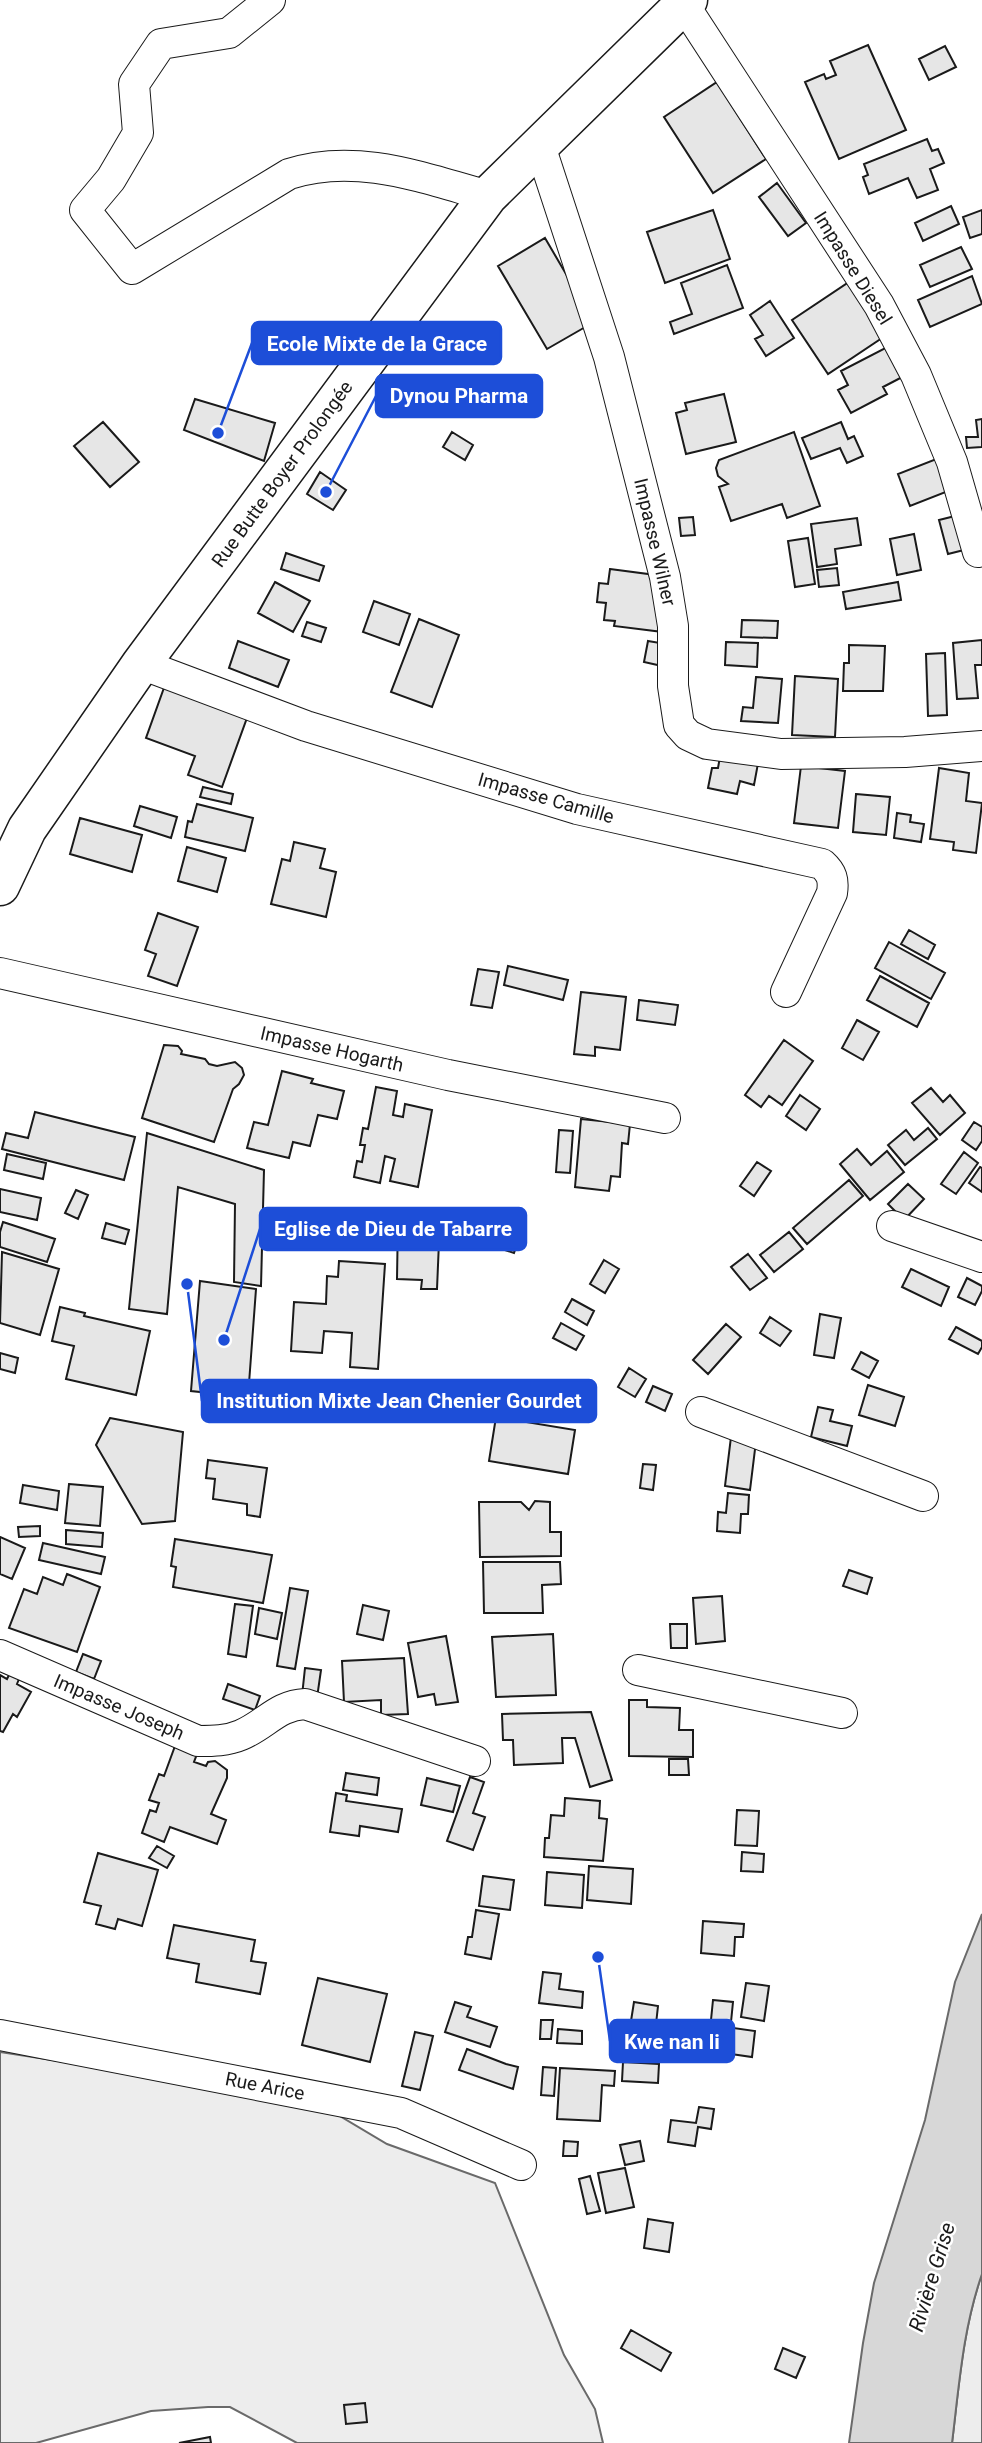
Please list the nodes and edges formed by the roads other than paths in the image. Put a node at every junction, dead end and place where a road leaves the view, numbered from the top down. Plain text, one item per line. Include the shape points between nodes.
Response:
1 (270, 0) edge
2 (686, 2) edge
3 (540, 146) junction
4 (488, 196) junction
5 (978, 552) dead end
6 (141, 664) junction
7 (982, 746) edge
8 (0, 887) edge
9 (0, 973) edge
10 (786, 992) dead end
11 (665, 1118) dead end
12 (892, 1226) dead end
13 (982, 1256) edge
14 (701, 1412) dead end
15 (923, 1496) dead end
16 (0, 1655) edge
17 (638, 1670) dead end
18 (842, 1713) dead end
19 (475, 1761) dead end
20 (0, 2035) edge
21 (521, 2165) dead end

1 - 4 street via 229,33 161,44 134,84 138,133 111,179 85,211 132,269 289,174 312,166 341,164 398,171
2 - 3 street, Rue Butte Boyer Prolongée
2 - 5 street, Impasse Diesel via 879,304 916,375 952,462
3 - 4 street, Rue Butte Boyer Prolongée
3 - 7 street, Impasse Wilner via 609,357 665,577 679,725 707,744 781,754
4 - 6 street, Rue Butte Boyer Prolongée
6 - 8 street, Rue Butte Boyer Prolongée via 27,828
6 - 10 street, Impasse Camille via 306,726 577,809 822,864 834,882 832,893
9 - 11 street, Impasse Hogarth via 448,1075
12 - 13 street
14 - 15 street
16 - 19 street, Impasse Joseph via 198,1741 243,1734 281,1709 304,1704
17 - 18 street
20 - 21 street, Rue Arice via 401,2113

